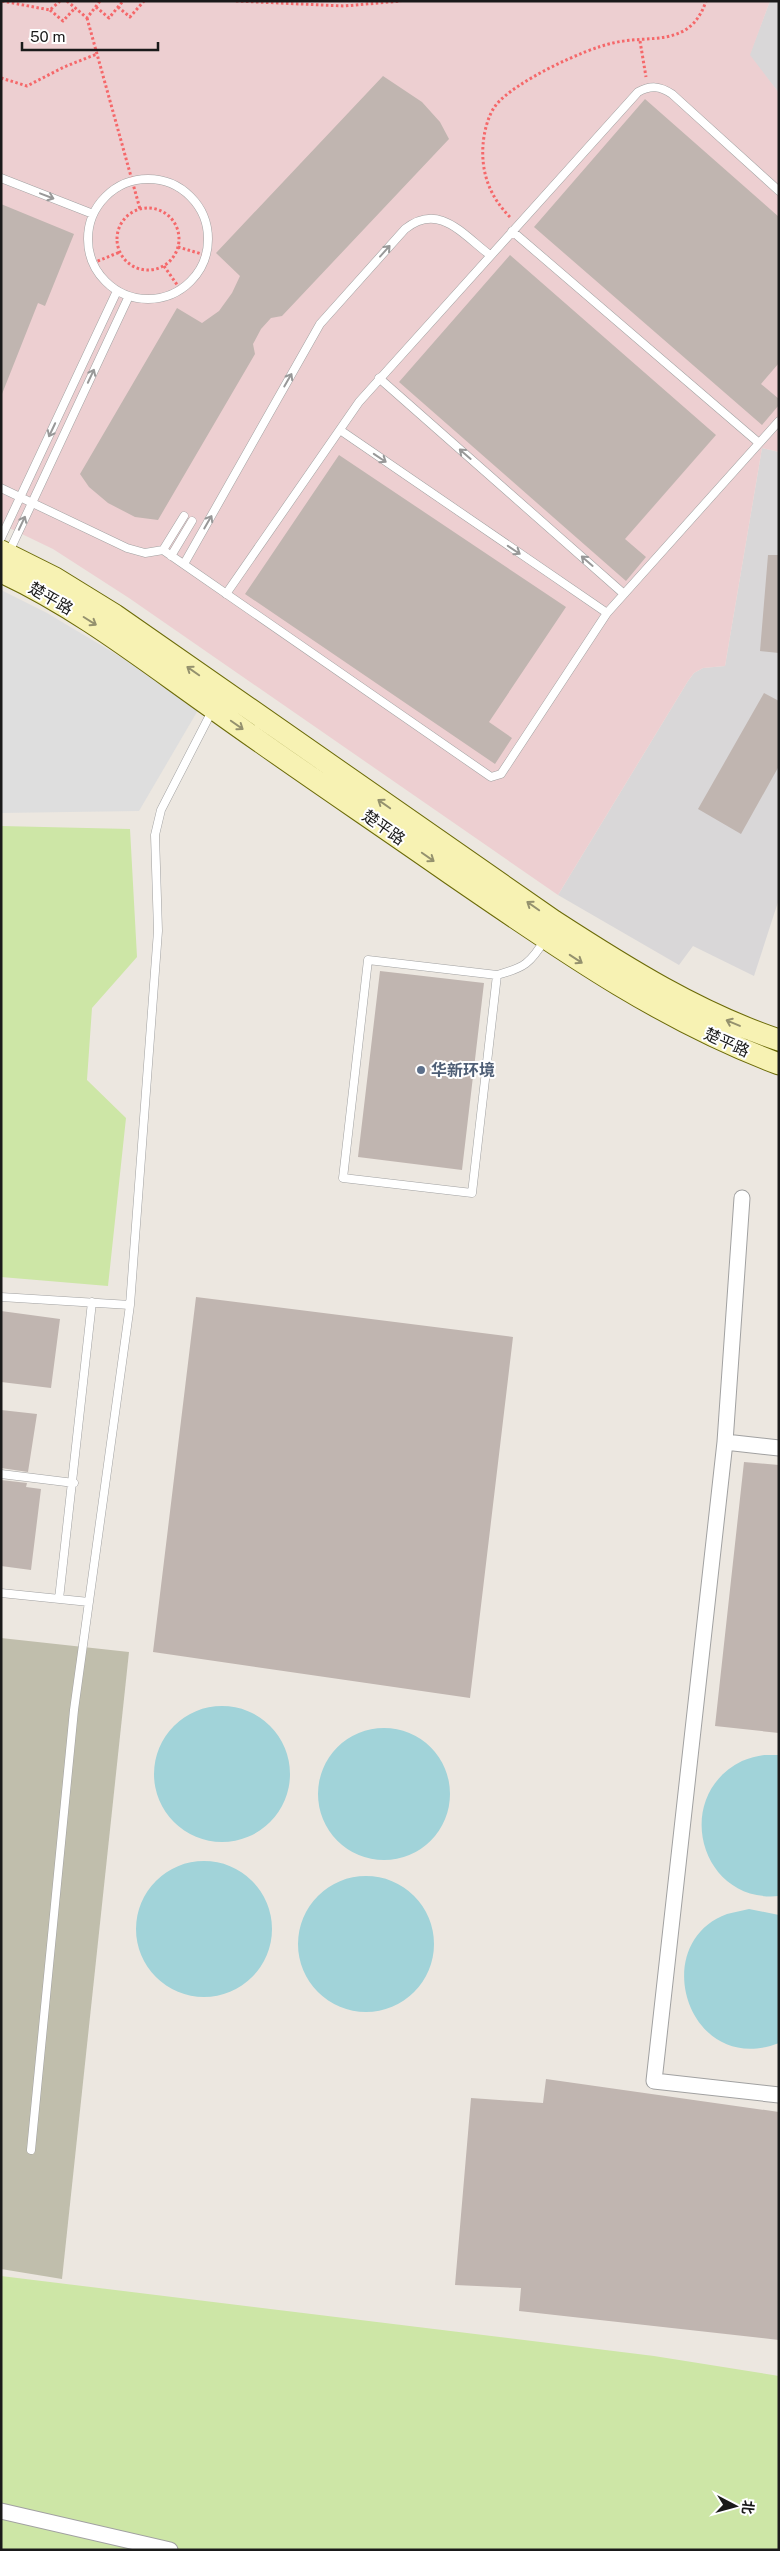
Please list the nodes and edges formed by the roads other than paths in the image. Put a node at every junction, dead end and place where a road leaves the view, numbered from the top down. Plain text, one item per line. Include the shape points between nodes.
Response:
1 (1, 178) edge
2 (779, 191) edge
3 (93, 214) junction
4 (515, 228) junction
5 (490, 255) junction
6 (117, 291) junction
7 (129, 296) junction
8 (379, 378) junction
9 (779, 421) edge
10 (340, 430) junction
11 (759, 443) junction
12 (1, 488) edge
13 (21, 496) junction
14 (32, 502) junction
15 (184, 516) dead end
16 (192, 521) dead end
17 (163, 550) junction
18 (3, 556) edge
19 (171, 556) junction
20 (184, 564) junction
21 (226, 594) junction
22 (624, 594) junction
23 (607, 613) junction
24 (217, 700) junction
25 (545, 939) junction
26 (497, 975) junction
27 (779, 1040) edge
28 (779, 1064) edge
29 (742, 1198) dead end
30 (1, 1297) edge
31 (92, 1302) junction
32 (130, 1305) junction
33 (725, 1442) junction
34 (779, 1448) edge
35 (1, 1474) edge
36 (74, 1483) junction
37 (1, 1593) edge
38 (59, 1599) junction
39 (89, 1602) junction
40 (779, 2096) edge
41 (31, 2150) dead end
42 (1, 2511) edge
43 (170, 2550) edge

1 -> 3 lane
2 - 4 lane via 672,94 659,87 648,87 638,92
3 - 6 lane via 88,244 93,263 103,279
3 - 7 lane via 105,196 122,184 143,178 177,186 194,200 205,221 208,243 196,274 180,289 161,298
4 - 5 lane
4 - 11 lane
5 - 8 lane
20 -> 5 lane via 320,324 405,229 423,218 439,218
6 - 7 lane
6 -> 13 lane
14 -> 7 lane
8 - 10 lane
22 -> 8 lane
9 - 11 lane
10 - 21 lane
10 -> 23 lane
11 - 22 lane
12 - 13 lane
13 - 14 lane
13 - 18 lane
14 - 17 lane via 133,550 145,553
18 -> 14 lane
15 - 17 lane
16 - 19 lane
17 - 19 lane
18 - 24 main road, 楚平路 via 80,593
19 - 20 lane
20 - 21 lane
21 - 23 lane via 491,777 501,774
22 - 23 lane
24 -> 25 main road, 楚平路
27 -> 24 main road, 楚平路 via 719,1016 609,956
24 - 32 lane via 161,810 155,835 158,931
25 - 26 lane via 527,964
25 -> 28 main road, 楚平路 via 644,1001 712,1037
26 - 26 lane via 368,960 343,1178 472,1193
29 - 33 street
30 - 31 lane
31 - 32 lane
31 - 36 lane
32 - 39 lane
33 - 34 street
33 - 40 street via 654,2081
35 - 36 lane
36 - 38 lane
37 - 38 lane
38 - 39 lane
39 - 41 lane via 74,1710
42 - 43 street

